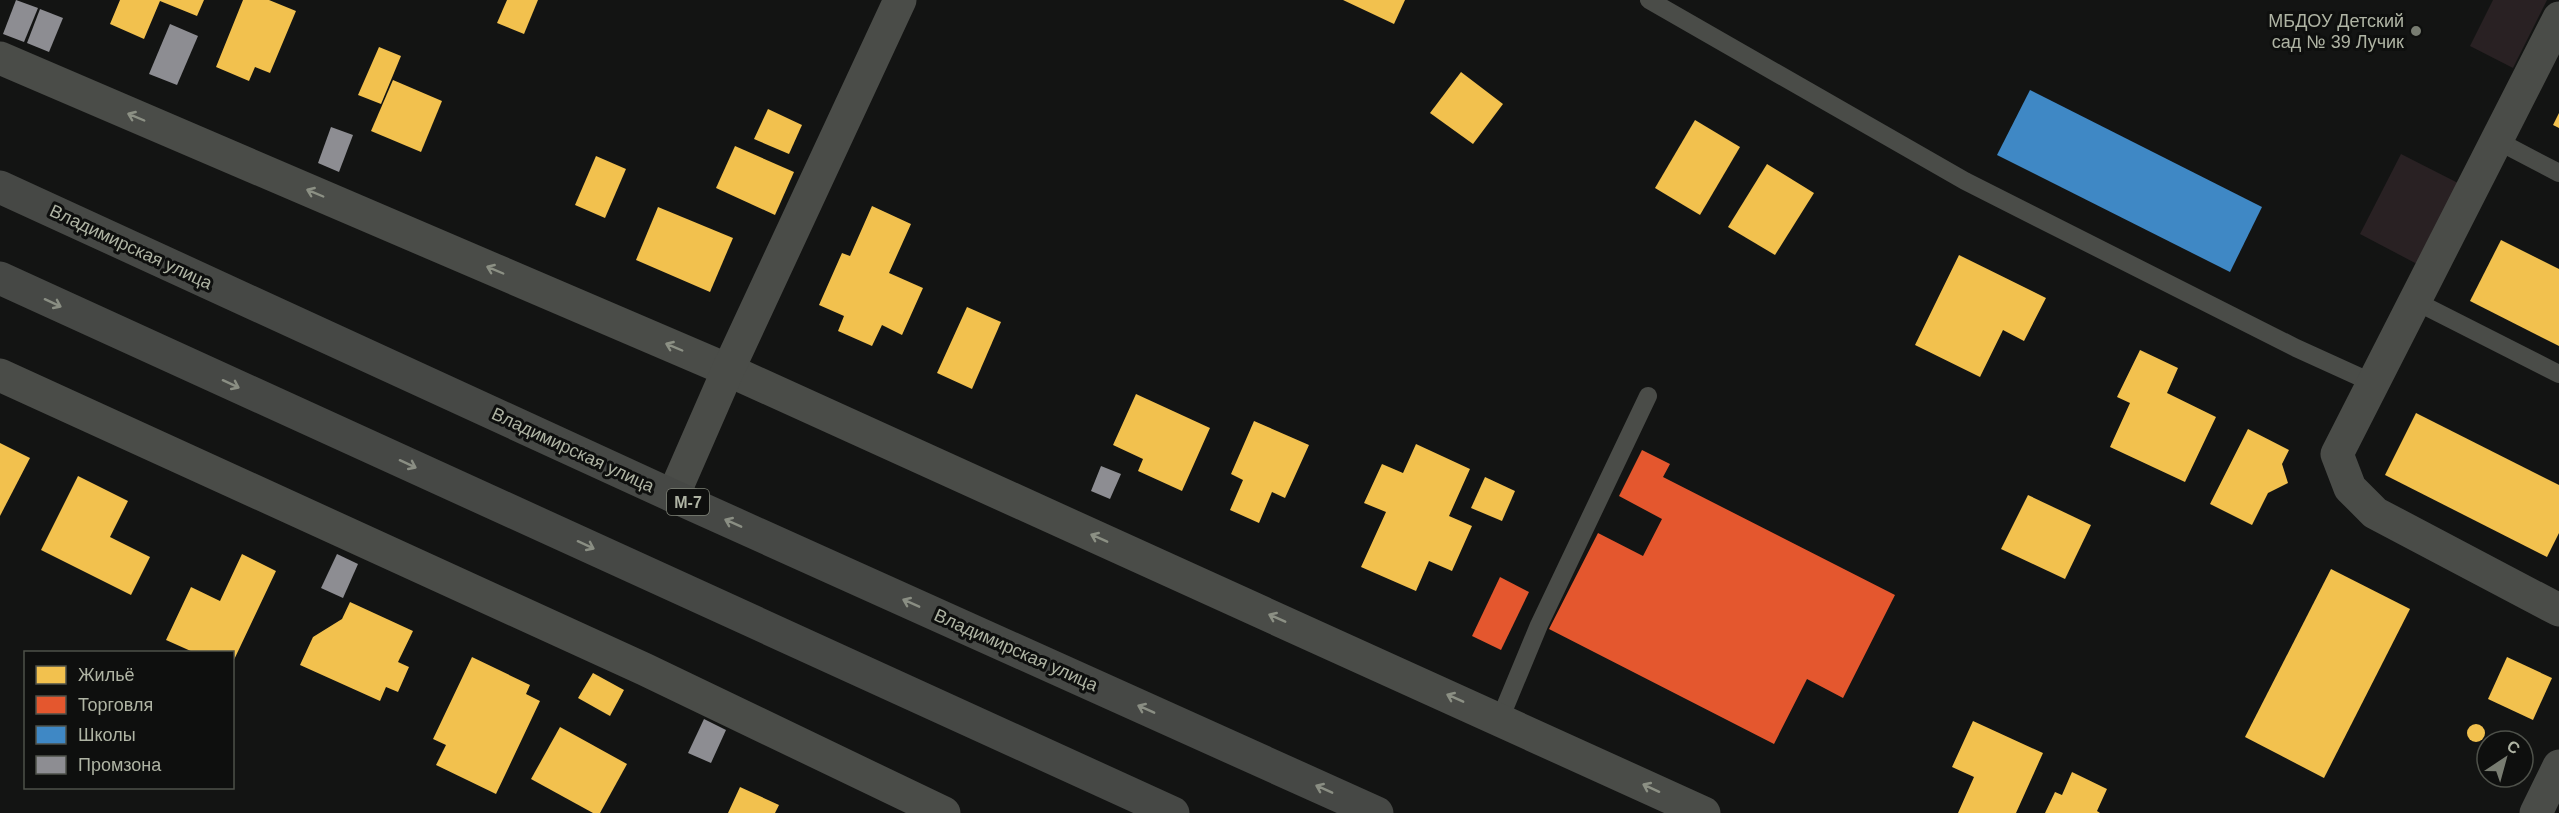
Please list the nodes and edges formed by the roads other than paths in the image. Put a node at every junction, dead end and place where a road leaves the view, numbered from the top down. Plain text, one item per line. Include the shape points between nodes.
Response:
1 (900, 0) edge
2 (1649, 0) edge
3 (2559, 18) edge
4 (0, 58) edge
5 (2496, 140) junction
6 (2559, 173) edge
7 (0, 187) edge
8 (0, 278) edge
9 (2415, 301) junction
10 (728, 370) junction
11 (2559, 374) edge
12 (0, 375) edge
13 (2373, 383) junction
14 (1648, 396) dead end
15 (673, 496) junction
16 (2559, 610) edge
17 (1500, 718) junction
18 (2559, 766) edge
19 (944, 813) edge
20 (1173, 813) edge
21 (1377, 813) edge
22 (1704, 813) edge
23 (2536, 813) edge

1 - 10 street
2 - 13 lane via 1965,181
3 - 5 street
10 -> 4 street
5 - 6 lane
5 - 9 street
7 - 15 highway, Владимирская улица / М-7
8 -> 20 highway
9 - 11 lane
9 - 13 street
10 - 15 street
17 -> 10 street
12 - 19 street via 644,669
13 - 16 street via 2337,454 2350,488 2375,513
14 - 17 lane via 1539,625
21 -> 15 highway, Владимирская улица / М-7
22 -> 17 street
18 - 23 street

